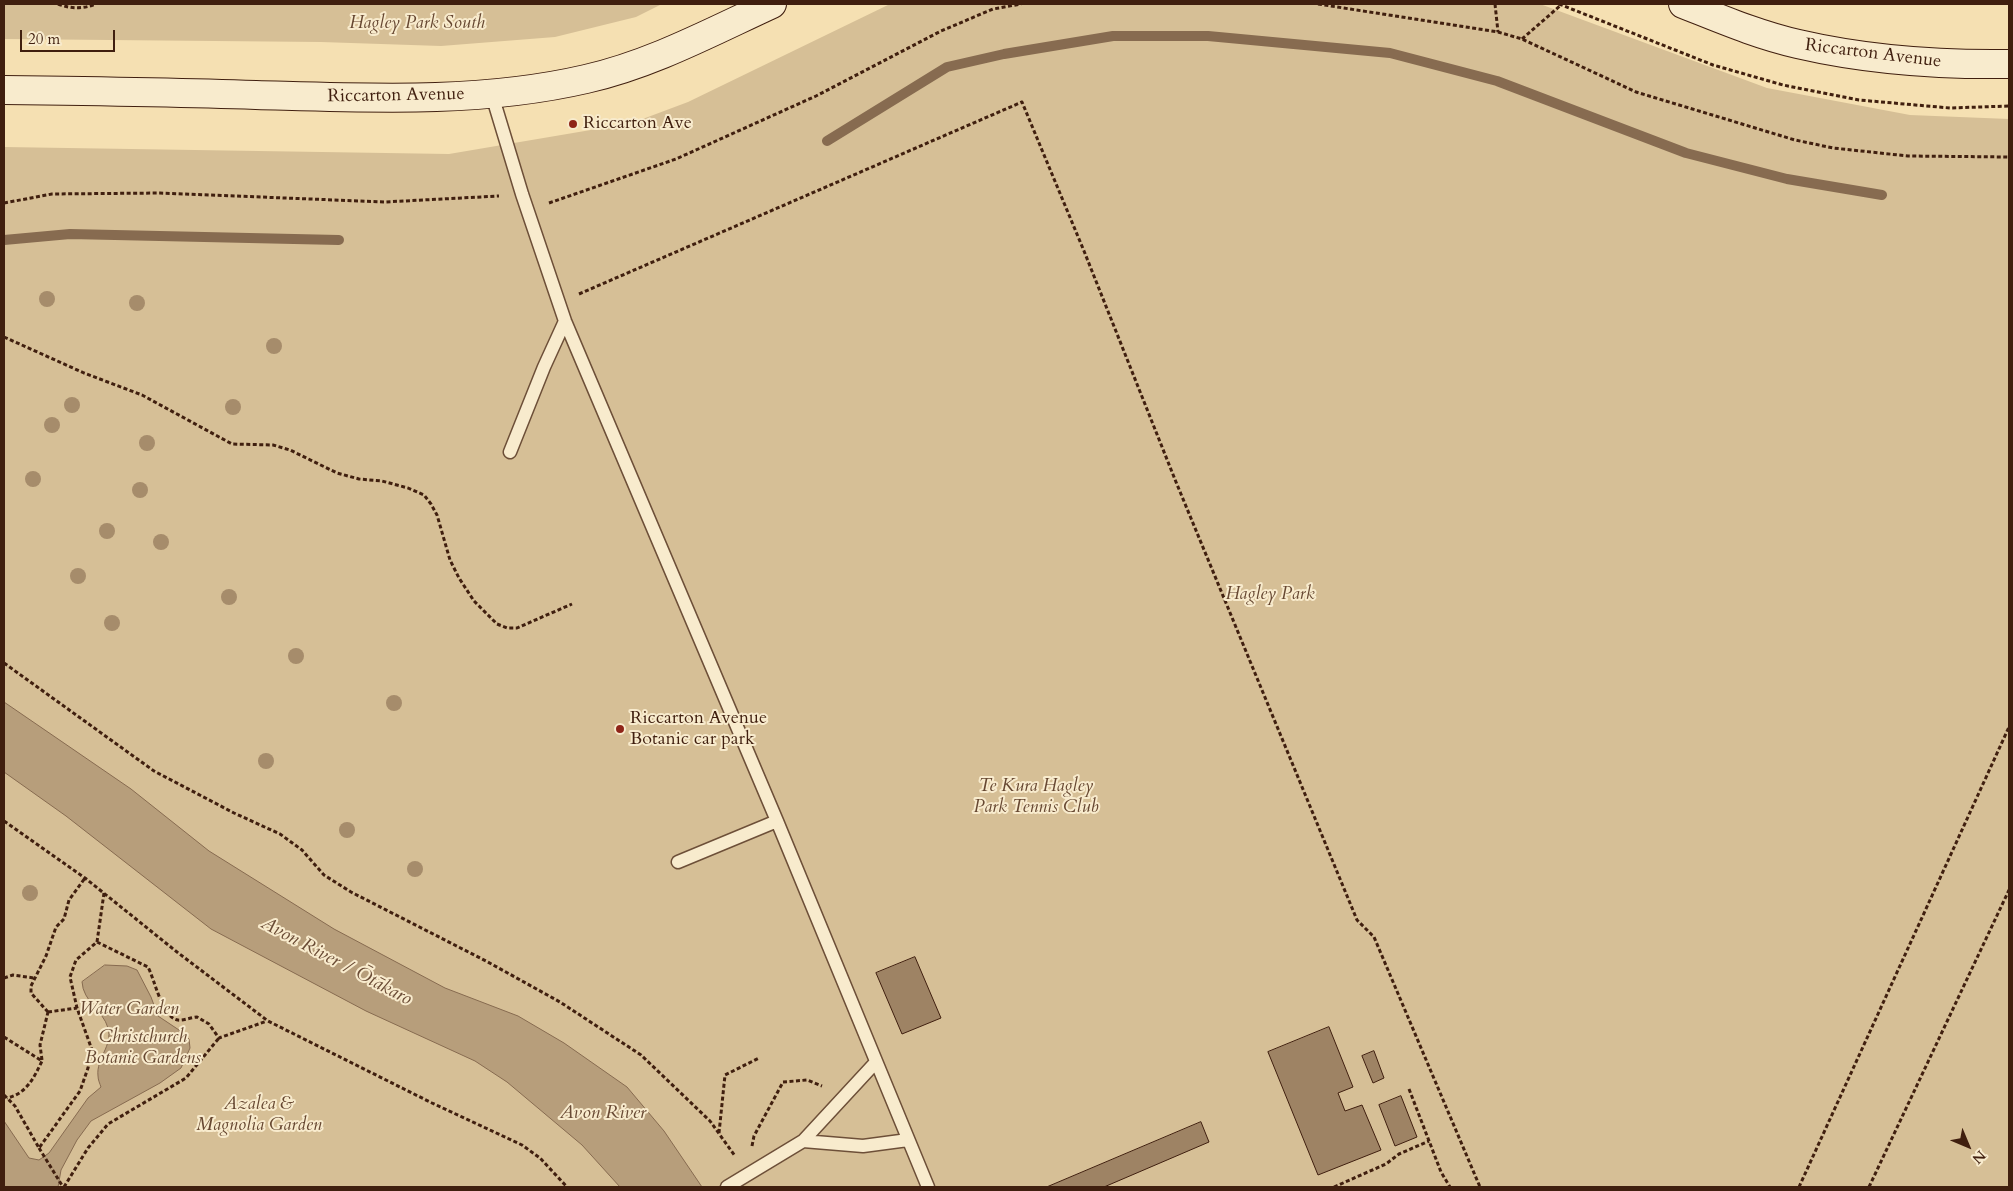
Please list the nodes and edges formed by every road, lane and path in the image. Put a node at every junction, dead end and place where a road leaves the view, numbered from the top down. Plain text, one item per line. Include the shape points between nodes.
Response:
1 (58, 4) edge
2 (96, 4) edge
3 (772, 4) edge
4 (1021, 4) edge
5 (1318, 4) edge
6 (1495, 4) edge
7 (1561, 4) edge
8 (1683, 4) edge
9 (1498, 32) junction
10 (1522, 39) junction
11 (2009, 64) edge
12 (4, 90) edge
13 (492, 95) junction
14 (2009, 157) edge
15 (522, 194) junction
16 (4, 202) edge
17 (527, 211) junction
18 (559, 303) junction
19 (565, 321) junction
20 (4, 337) edge
21 (510, 452) dead end
22 (572, 604) dead end
23 (4, 663) edge
24 (2009, 728) edge
25 (4, 821) edge
26 (777, 821) junction
27 (678, 862) dead end
28 (85, 878) junction
29 (2009, 890) edge
30 (104, 893) junction
31 (97, 942) junction
32 (4, 978) edge
33 (34, 978) junction
34 (77, 1008) junction
35 (48, 1012) junction
36 (268, 1021) junction
37 (4, 1037) edge
38 (219, 1038) junction
39 (759, 1058) dead end
40 (42, 1061) junction
41 (876, 1062) junction
42 (1409, 1089) dead end
43 (5, 1096) edge
44 (842, 1099) junction
45 (719, 1133) junction
46 (908, 1140) junction
47 (1429, 1141) junction
48 (803, 1142) junction
49 (39, 1148) junction
50 (747, 1173) junction
51 (64, 1187) edge
52 (567, 1187) edge
53 (727, 1187) edge
54 (928, 1187) edge
55 (1334, 1187) edge
56 (1450, 1187) edge
57 (1480, 1187) edge
58 (1799, 1187) edge
59 (1869, 1187) edge

1 - 2 path via 70,8
3 - 13 main road, Riccarton Avenue via 677,49 626,68 545,88
4 - 17 path via 993,9 941,31 816,96 676,159
5 - 9 path
6 - 9 path
7 - 10 path
8 - 11 main road, Riccarton Avenue via 1751,30 1835,51 1918,62
9 - 10 path
10 - 14 path via 1636,92 1795,140 1833,148 1908,156
12 - 13 main road, Riccarton Avenue via 342,98
13 - 15 lane
15 - 16 path via 385,202 160,193 52,194
15 - 17 lane
17 - 18 lane
18 - 19 lane
18 - 57 path via 1022,102 1357,920 1374,937
19 - 21 lane
19 - 26 lane
20 - 22 path via 142,395 232,444 273,445 336,472 382,481 424,495 432,504 459,578 474,601 497,624 517,628
23 - 45 path via 154,771 280,834 302,850 324,875 351,892 560,1002 641,1055
24 - 58 path
25 - 28 path
26 - 27 lane
26 - 41 lane
28 - 30 path
28 - 33 path via 69,900 64,919 56,927
29 - 59 path
30 - 31 path
30 - 36 path
31 - 34 path via 71,968
31 - 38 path via 148,967 170,1016 179,1020 198,1017 209,1024
32 - 33 path via 13,975
33 - 35 path via 31,993
34 - 35 path
34 - 49 path via 92,1050 88,1068 80,1091
35 - 40 path via 40,1045
36 - 38 path
36 - 52 path via 522,1145 540,1158
37 - 40 path
38 - 51 path via 186,1078 108,1124 88,1148
39 - 45 path via 725,1075
40 - 43 path via 33,1081 17,1096
41 - 44 lane
41 - 46 lane
42 - 47 path
43 - 49 path via 15,1106
44 - 48 lane
44 - 50 path via 807,1080 783,1082 754,1136
45 - 50 path
46 - 48 lane via 862,1146
46 - 54 lane
47 - 55 path
47 - 56 path
48 - 50 lane
49 - 51 path
50 - 53 lane

